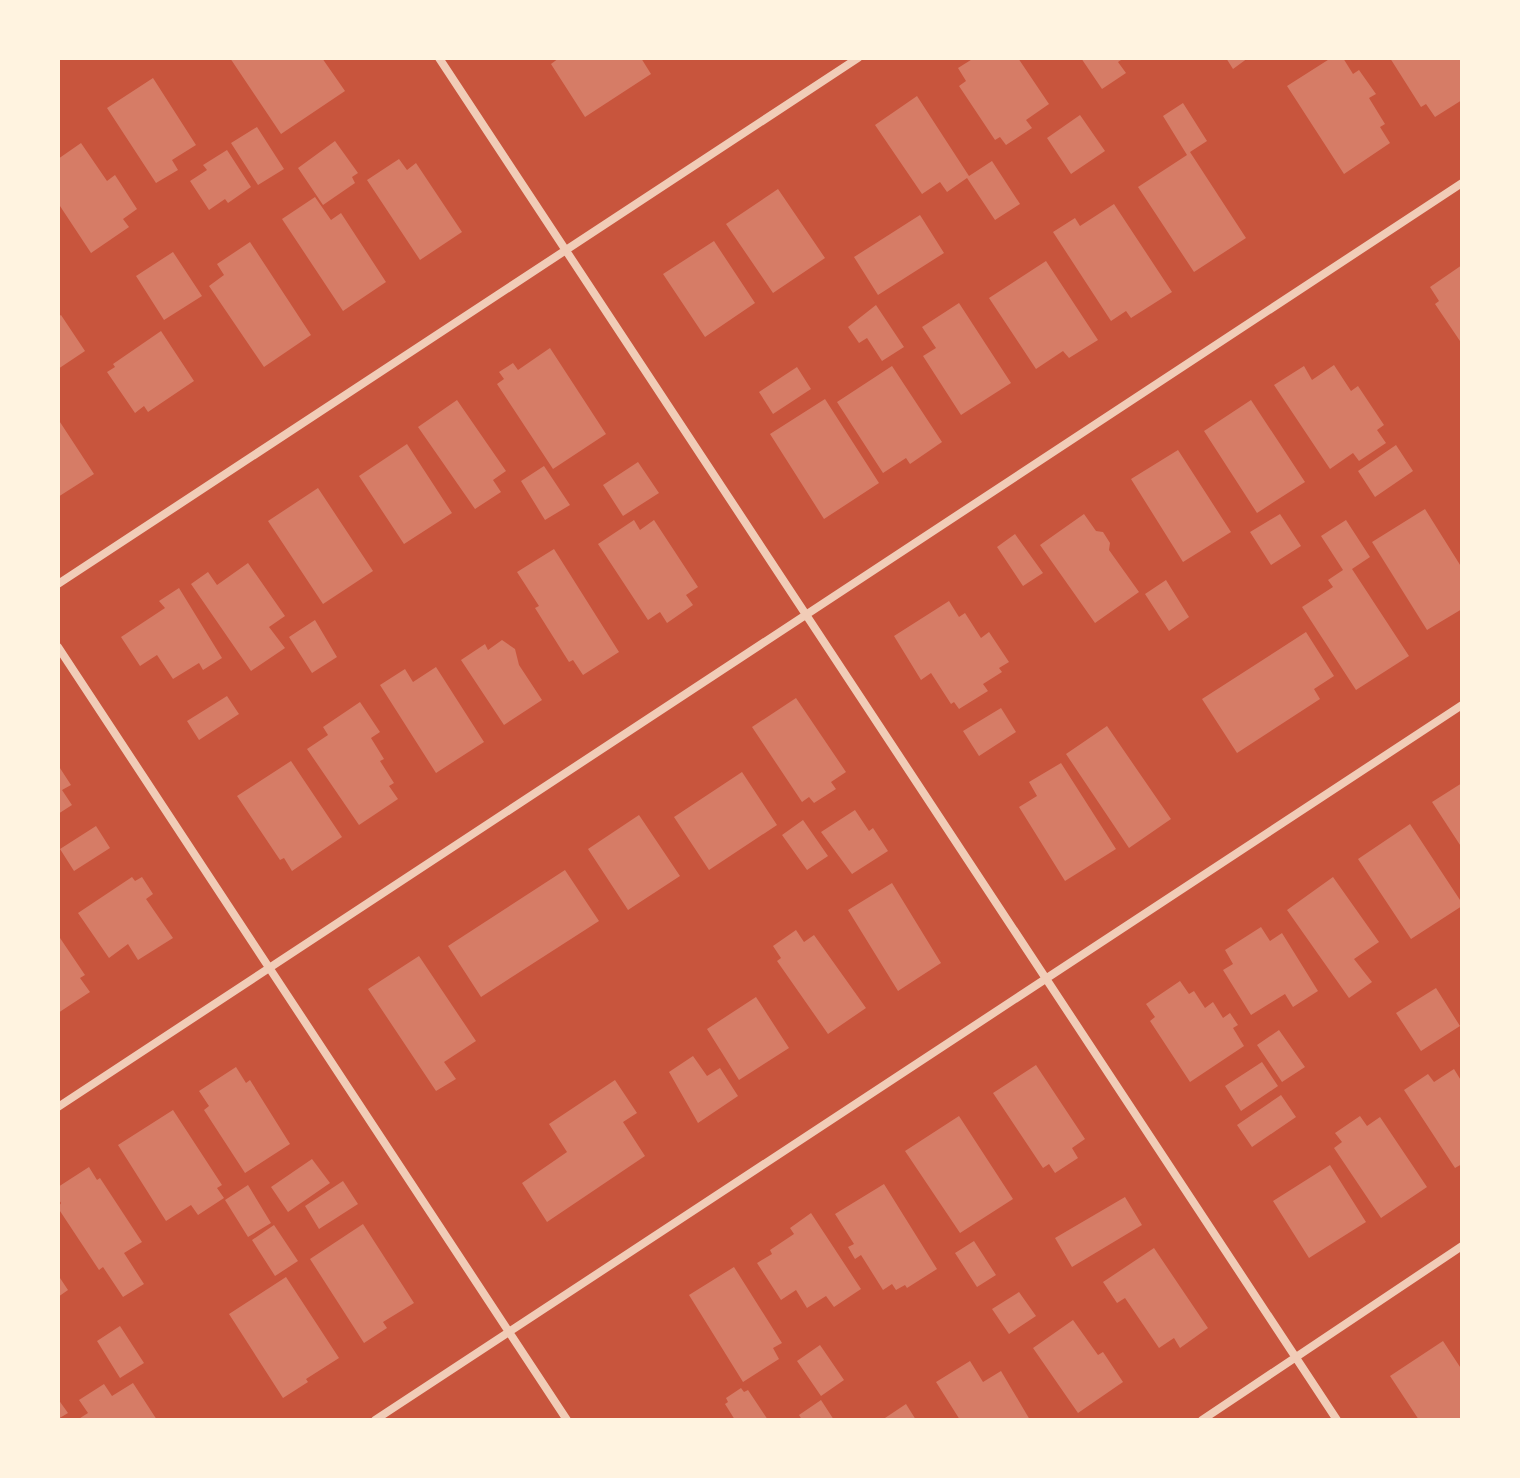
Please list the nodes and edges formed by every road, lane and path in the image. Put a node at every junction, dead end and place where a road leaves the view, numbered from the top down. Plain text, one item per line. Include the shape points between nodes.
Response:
1 (439, 58) edge
2 (858, 58) edge
3 (1462, 183) edge
4 (565, 251) junction
5 (58, 584) edge
6 (806, 616) junction
7 (58, 647) edge
8 (1462, 705) edge
9 (270, 968) junction
10 (1045, 978) junction
11 (58, 1107) edge
12 (1462, 1246) edge
13 (509, 1331) junction
14 (1296, 1357) junction
15 (375, 1420) edge
16 (567, 1420) edge
17 (1202, 1420) edge
18 (1337, 1420) edge

1 - 4 street
2 - 4 street
3 - 6 street
4 - 5 street
4 - 6 street
6 - 9 street
6 - 10 street
7 - 9 street
8 - 10 street
9 - 11 street
9 - 13 street
10 - 13 street
10 - 14 street
12 - 14 street
13 - 15 street
13 - 16 street
14 - 17 street
14 - 18 street

